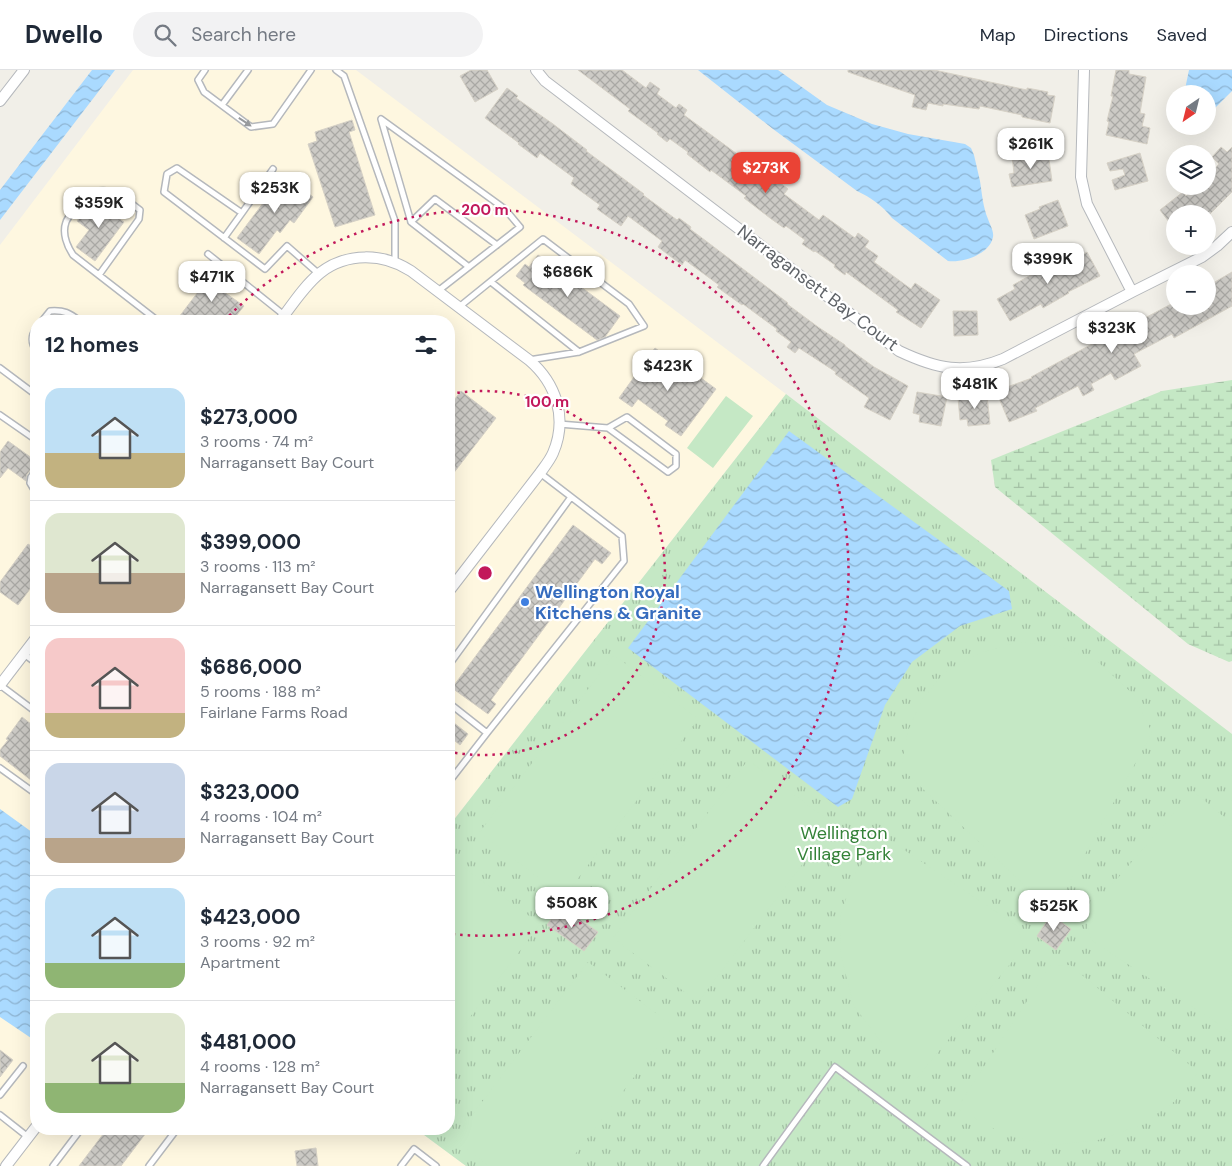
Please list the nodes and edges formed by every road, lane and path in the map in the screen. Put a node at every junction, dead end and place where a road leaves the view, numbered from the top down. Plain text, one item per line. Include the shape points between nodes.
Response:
1 (24, 70) edge
2 (205, 70) edge
3 (248, 70) edge
4 (311, 70) edge
5 (336, 70) edge
6 (536, 70) edge
7 (1084, 70) edge
8 (0, 101) edge
9 (222, 105) junction
10 (273, 170) dead end
11 (242, 213) junction
12 (411, 222) junction
13 (1232, 232) edge
14 (224, 238) junction
15 (497, 245) junction
16 (208, 254) dead end
17 (395, 262) junction
18 (469, 267) junction
19 (319, 274) junction
20 (99, 275) junction
21 (491, 282) junction
22 (438, 291) junction
23 (1132, 292) junction
24 (460, 307) junction
25 (47, 315) edge
26 (72, 315) edge
27 (150, 315) edge
28 (279, 315) edge
29 (284, 315) edge
30 (579, 352) junction
31 (529, 360) junction
32 (0, 368) edge
33 (30, 390) edge
34 (0, 415) edge
35 (559, 424) junction
36 (608, 428) junction
37 (30, 436) edge
38 (540, 473) junction
39 (571, 497) junction
40 (455, 583) edge
41 (30, 646) edge
42 (24, 654) junction
43 (455, 657) edge
44 (30, 658) edge
45 (0, 685) edge
46 (30, 708) edge
47 (455, 708) edge
48 (487, 733) junction
49 (0, 768) edge
50 (455, 774) edge
51 (30, 790) edge
52 (24, 1066) dead end
53 (0, 1095) edge
54 (0, 1115) edge
55 (76, 1135) edge
56 (172, 1135) edge
57 (29, 1137) joint
58 (6, 1166) edge
59 (53, 1166) edge
60 (149, 1166) edge
61 (401, 1166) edge
62 (436, 1166) edge
63 (763, 1166) edge
64 (967, 1166) edge

1 - 8 street
2 - 9 lane via 198,80 204,92
3 - 9 lane
9 -> 4 lane via 251,128 273,124
5 - 17 lane via 344,76 395,221
6 - 23 street, Narragansett Bay Court via 545,81 900,351 919,360 955,369 988,365
7 - 23 street via 1081,177 1084,195
10 - 11 lane
11 - 14 lane
11 - 14 lane via 177,168 167,174 164,192
12 - 15 lane via 435,199
12 - 15 lane via 381,118 505,209 520,227
12 - 18 lane
13 - 23 street, Narragansett Bay Court via 1202,257
14 - 19 lane via 265,269 287,246
15 - 18 lane
16 - 28 lane
17 - 19 street via 377,258 349,259
17 - 22 street
18 - 22 lane
19 - 29 street
20 - 20 lane via 73,255 67,246 65,232 66,222 83,196 107,191 121,196 140,210 138,219
20 - 27 lane
21 - 24 lane
21 - 30 lane
21 - 30 lane via 543,238 629,304 644,326
22 - 24 street
24 - 31 street
25 - 26 lane via 50,311
30 - 31 lane
31 - 35 street via 552,388
32 - 33 lane
34 - 37 lane
35 - 36 lane
35 - 38 street via 554,451
36 - 36 lane via 668,472 676,466 676,454 626,418
38 - 39 lane
38 - 40 street
39 - 43 lane
39 - 48 lane via 622,536 624,561
41 - 42 street
42 - 44 lane
42 - 45 street
45 - 46 lane
47 - 48 lane
48 - 50 lane
49 - 51 lane
52 - 53 lane
54 - 57 lane
55 - 59 lane
56 - 60 lane
57 - 58 street
61 - 62 lane via 414,1149
63 - 64 lane via 835,1068

